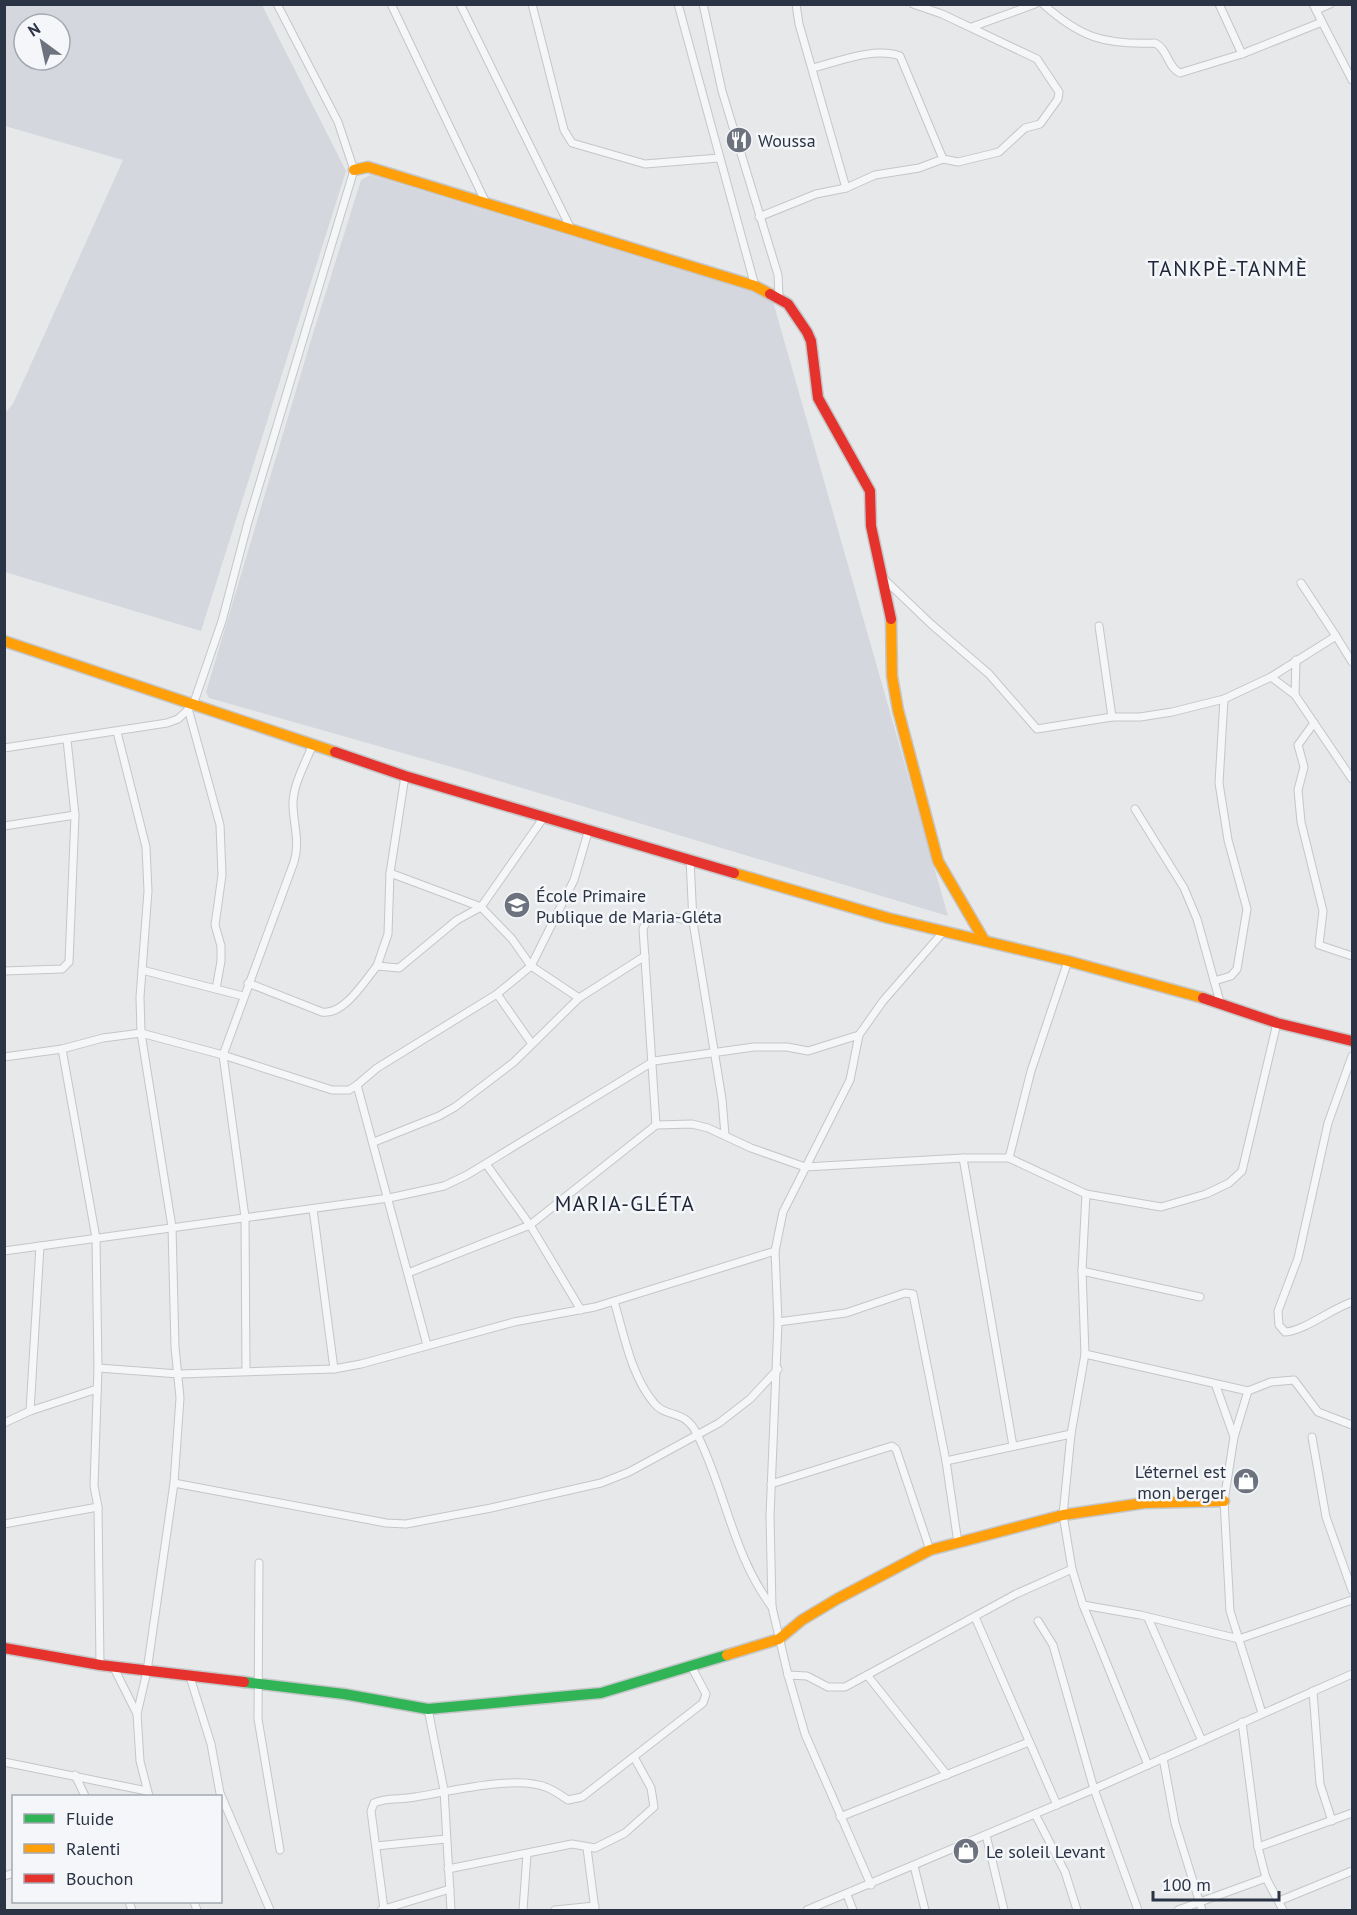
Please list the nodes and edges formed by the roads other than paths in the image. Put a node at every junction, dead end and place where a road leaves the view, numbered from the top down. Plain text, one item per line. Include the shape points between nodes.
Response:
1 (277, 4) edge
2 (391, 4) edge
3 (460, 4) edge
4 (532, 4) edge
5 (678, 4) edge
6 (703, 4) edge
7 (796, 4) edge
8 (913, 4) edge
9 (1035, 4) edge
10 (1043, 4) edge
11 (1219, 4) edge
12 (1330, 4) edge
13 (1315, 7) edge
14 (1322, 22) junction
15 (972, 27) junction
16 (1242, 54) junction
17 (813, 68) junction
18 (1353, 80) edge
19 (719, 158) junction
20 (943, 159) junction
21 (354, 170) junction
22 (846, 188) junction
23 (487, 206) junction
24 (759, 217) junction
25 (572, 232) junction
26 (755, 286) junction
27 (779, 297) junction
28 (883, 577) junction
29 (1301, 583) dead end
30 (1099, 626) dead end
31 (1336, 636) junction
32 (4, 641) edge
33 (1296, 660) junction
34 (1353, 662) edge
35 (1270, 677) junction
36 (1295, 695) junction
37 (1224, 699) junction
38 (191, 709) junction
39 (1112, 717) junction
40 (1314, 723) junction
41 (117, 732) junction
42 (67, 740) junction
43 (313, 744) junction
44 (4, 748) edge
45 (405, 776) junction
46 (1353, 779) edge
47 (1135, 809) dead end
48 (75, 815) junction
49 (544, 817) junction
50 (4, 826) edge
51 (589, 829) junction
52 (690, 858) junction
53 (390, 873) junction
54 (481, 907) junction
55 (693, 922) junction
56 (944, 931) junction
57 (984, 940) junction
58 (645, 956) junction
59 (1353, 956) edge
60 (1068, 961) junction
61 (377, 966) junction
62 (531, 966) junction
63 (142, 970) junction
64 (4, 971) edge
65 (1214, 981) junction
66 (248, 983) junction
67 (216, 988) junction
68 (497, 994) junction
69 (243, 996) junction
70 (579, 998) junction
71 (1220, 1002) junction
72 (1277, 1023) junction
73 (141, 1034) junction
74 (860, 1035) junction
75 (1353, 1041) edge
76 (532, 1044) junction
77 (62, 1050) junction
78 (715, 1052) junction
79 (223, 1055) junction
80 (1353, 1056) edge
81 (4, 1057) edge
82 (654, 1060) junction
83 (357, 1085) junction
84 (656, 1125) junction
85 (725, 1135) junction
86 (374, 1142) junction
87 (963, 1158) junction
88 (1009, 1158) junction
89 (486, 1164) junction
90 (805, 1167) junction
91 (1086, 1194) junction
92 (389, 1198) junction
93 (313, 1209) junction
94 (245, 1217) junction
95 (530, 1225) junction
96 (172, 1227) junction
97 (96, 1238) junction
98 (40, 1246) junction
99 (4, 1251) edge
100 (775, 1251) junction
101 (1082, 1271) junction
102 (408, 1273) junction
103 (1200, 1297) dead end
104 (614, 1301) junction
105 (1352, 1305) edge
106 (581, 1310) junction
107 (778, 1322) junction
108 (427, 1345) junction
109 (1085, 1354) junction
110 (98, 1368) junction
111 (334, 1369) junction
112 (778, 1369) junction
113 (246, 1371) junction
114 (179, 1374) junction
115 (1216, 1386) junction
116 (97, 1389) junction
117 (1248, 1391) junction
118 (30, 1411) junction
119 (4, 1424) edge
120 (1353, 1425) edge
121 (697, 1433) junction
122 (1071, 1434) junction
123 (1234, 1437) junction
124 (1312, 1437) dead end
125 (1013, 1446) junction
126 (946, 1461) junction
127 (174, 1483) junction
128 (771, 1484) junction
129 (1224, 1501) junction
130 (98, 1507) junction
131 (1063, 1515) junction
132 (4, 1524) edge
133 (958, 1543) junction
134 (930, 1550) junction
135 (259, 1563) dead end
136 (1072, 1569) junction
137 (1353, 1590) edge
138 (1353, 1600) edge
139 (1083, 1605) junction
140 (772, 1608) junction
141 (975, 1617) junction
142 (1148, 1618) junction
143 (1038, 1621) dead end
144 (778, 1639) junction
145 (1239, 1639) junction
146 (4, 1648) edge
147 (100, 1665) junction
148 (691, 1665) junction
149 (112, 1666) junction
150 (147, 1671) junction
151 (1353, 1674) edge
152 (788, 1675) junction
153 (867, 1675) junction
154 (190, 1677) junction
155 (257, 1684) junction
156 (1312, 1691) junction
157 (428, 1709) junction
158 (1262, 1713) junction
159 (138, 1714) junction
160 (1242, 1722) junction
161 (1202, 1741) junction
162 (1029, 1742) junction
163 (634, 1757) junction
164 (1163, 1758) junction
165 (4, 1762) edge
166 (1148, 1765) junction
167 (75, 1775) junction
168 (947, 1775) junction
169 (1094, 1789) junction
170 (444, 1790) junction
171 (148, 1794) edge
172 (84, 1795) edge
173 (221, 1795) edge
174 (222, 1798) edge
175 (1057, 1805) junction
176 (1035, 1814) junction
177 (1353, 1814) edge
178 (840, 1817) junction
179 (1332, 1821) junction
180 (986, 1835) junction
181 (446, 1839) junction
182 (376, 1846) junction
183 (1258, 1847) junction
184 (587, 1848) junction
185 (280, 1850) dead end
186 (527, 1854) junction
187 (914, 1866) junction
188 (448, 1869) junction
189 (1353, 1871) edge
190 (1266, 1878) junction
191 (871, 1885) junction
192 (450, 1889) junction
193 (847, 1895) junction
194 (1279, 1901) junction
195 (1201, 1907) edge
196 (595, 1908) edge
197 (383, 1910) edge
198 (270, 1911) edge
199 (451, 1911) edge
200 (524, 1911) edge
201 (555, 1911) edge
202 (807, 1911) edge
203 (853, 1911) edge
204 (925, 1911) edge
205 (1004, 1911) edge
206 (1077, 1911) edge
207 (1138, 1911) edge
208 (1178, 1911) edge
209 (1283, 1911) edge

1 - 21 street via 338,122
2 - 23 street
3 - 25 street
4 - 19 street via 564,130 572,143 645,164
5 - 19 street
6 - 24 street via 722,91
7 - 17 street
8 - 15 street
9 - 15 street
10 - 16 street via 1065,23 1100,39 1119,44 1155,43 1180,73
11 - 16 street
12 - 13 street
13 - 14 street
14 - 16 street
14 - 18 street
15 - 20 street via 1037,59 1060,95 1040,124 1024,128 999,152 958,162
17 - 20 street via 872,54 900,56
17 - 22 street
19 - 26 street
20 - 22 street via 919,168 875,175
21 - 23 street via 368,167
21 - 38 street via 222,621
22 - 24 street via 816,194
23 - 25 street
24 - 27 street via 778,275
25 - 26 street
26 - 27 street
27 - 28 street via 795,312 811,341 818,398 870,491 871,526
28 - 39 street via 989,674 1037,729
28 - 57 street via 891,619 892,676 898,710 933,847
29 - 31 street
30 - 39 street
31 - 33 street
31 - 34 street
32 - 38 street
33 - 35 street
33 - 36 street
35 - 36 street
35 - 37 street
36 - 40 street
37 - 39 street via 1161,714
37 - 65 street via 1219,783 1228,840 1247,909 1237,969 1223,980
38 - 41 street via 167,723
38 - 43 street
38 - 67 street via 220,825 222,875 215,925 221,961
40 - 46 street
40 - 59 street via 1299,745 1304,766 1298,790 1301,822 1323,911 1319,945
41 - 42 street
41 - 63 street via 146,847 148,891
42 - 44 street
42 - 48 street
43 - 45 street
43 - 66 street via 294,795 298,850
45 - 49 street
45 - 53 street
47 - 65 street via 1184,888
48 - 50 street
48 - 64 street via 69,962 62,969
49 - 51 street
49 - 54 street
51 - 52 street
51 - 62 street via 574,880
52 - 55 street
52 - 56 street
53 - 54 street
53 - 61 street via 388,934
54 - 61 street via 457,920 399,968
54 - 62 street
55 - 58 street via 653,916 643,929
55 - 78 street
56 - 57 street
56 - 74 street
57 - 60 street
58 - 70 street
58 - 82 street
60 - 71 street
60 - 88 street via 1031,1071
61 - 66 street via 344,1004 328,1013
62 - 68 street
62 - 70 street
63 - 67 street
63 - 73 street
65 - 71 street
66 - 69 street
67 - 69 street
68 - 76 street
68 - 83 street via 377,1068
69 - 79 street
70 - 76 street
71 - 72 street
72 - 75 street
72 - 91 street via 1242,1171 1237,1178 1206,1194 1161,1207
73 - 77 street via 103,1038
73 - 79 street
73 - 96 street
74 - 78 street via 808,1051 787,1047
74 - 90 street via 850,1080
76 - 86 street via 455,1107
77 - 81 street
77 - 97 street
78 - 82 street
78 - 85 street
79 - 83 street via 332,1090 349,1090
79 - 94 street
80 - 105 street via 1328,1123 1298,1258 1278,1311 1279,1325 1285,1332 1297,1331 1321,1315
82 - 84 street
82 - 89 street
83 - 86 street
84 - 85 street via 692,1124
84 - 95 street
85 - 90 street
86 - 92 street
87 - 88 street
87 - 90 street
87 - 125 street
88 - 91 street
89 - 92 street via 444,1186
89 - 95 street
90 - 100 street via 783,1212
91 - 101 street
92 - 93 street
92 - 102 street
93 - 94 street
93 - 111 street
94 - 96 street
94 - 113 street
95 - 102 street
95 - 106 street
96 - 97 street
96 - 114 street
97 - 98 street
97 - 110 street
98 - 99 street
98 - 118 street
100 - 104 street
100 - 107 street
101 - 103 street
101 - 109 street
102 - 108 street
104 - 106 street
104 - 121 street via 641,1384 655,1404 683,1417
106 - 108 street via 514,1322
107 - 112 street
107 - 126 street via 846,1313 905,1293 913,1294
108 - 111 street
109 - 115 street
109 - 122 street
110 - 114 street
110 - 116 street
111 - 113 street
112 - 121 street via 736,1411
112 - 128 street
113 - 114 street
114 - 127 street
115 - 117 street
115 - 123 street
116 - 118 street
116 - 130 street via 94,1486
117 - 120 street via 1271,1382 1294,1380 1318,1412
117 - 123 street
118 - 119 street
121 - 127 street via 601,1484 406,1524
121 - 140 street via 736,1537
122 - 125 street
122 - 131 street
123 - 129 street
124 - 137 street via 1326,1517
125 - 126 street
126 - 133 street
127 - 150 street
128 - 134 street via 892,1446
128 - 140 street
129 - 131 street via 1144,1503
129 - 145 street via 1229,1600
130 - 132 street
130 - 147 street
131 - 133 street
131 - 136 street
133 - 134 street
134 - 144 street via 837,1599
135 - 155 street
136 - 139 street
136 - 141 street
138 - 145 street
139 - 142 street
139 - 166 street
140 - 144 street
141 - 153 street
141 - 162 street
142 - 145 street
142 - 161 street
143 - 169 street via 1053,1645
144 - 148 street
144 - 152 street
145 - 158 street
146 - 147 street
147 - 149 street
148 - 157 street via 601,1693
148 - 163 street via 706,1699
149 - 150 street
149 - 159 street
150 - 154 street
150 - 159 street
151 - 156 street
152 - 153 street via 807,1676 837,1689
152 - 178 street via 805,1734
153 - 168 street
154 - 155 street
154 - 173 street via 211,1744
155 - 157 street
155 - 185 street via 258,1719
156 - 158 street
156 - 179 street via 1320,1784
157 - 170 street
158 - 160 street
159 - 171 street via 140,1761
160 - 161 street
160 - 183 street
161 - 164 street
162 - 168 street
162 - 175 street
163 - 170 street via 573,1800 535,1784
163 - 184 street via 651,1788 654,1807 625,1833 596,1848
164 - 166 street
164 - 195 street via 1175,1823
165 - 167 street
166 - 169 street
167 - 171 street
167 - 172 street
168 - 178 street
169 - 175 street
169 - 207 street
170 - 181 street
170 - 182 street via 374,1803 371,1811
174 - 198 street
175 - 176 street
176 - 180 street
176 - 206 street via 1065,1872
177 - 179 street
178 - 191 street
179 - 183 street
180 - 187 street
180 - 205 street
181 - 182 street
181 - 188 street
182 - 197 street
183 - 190 street
184 - 186 street via 572,1845
184 - 196 street
186 - 188 street
186 - 200 street
187 - 191 street
187 - 204 street
188 - 192 street
189 - 194 street
190 - 194 street
190 - 195 street
191 - 193 street
192 - 197 street
192 - 199 street
193 - 202 street
193 - 203 street
194 - 209 street
195 - 208 street
196 - 201 street

